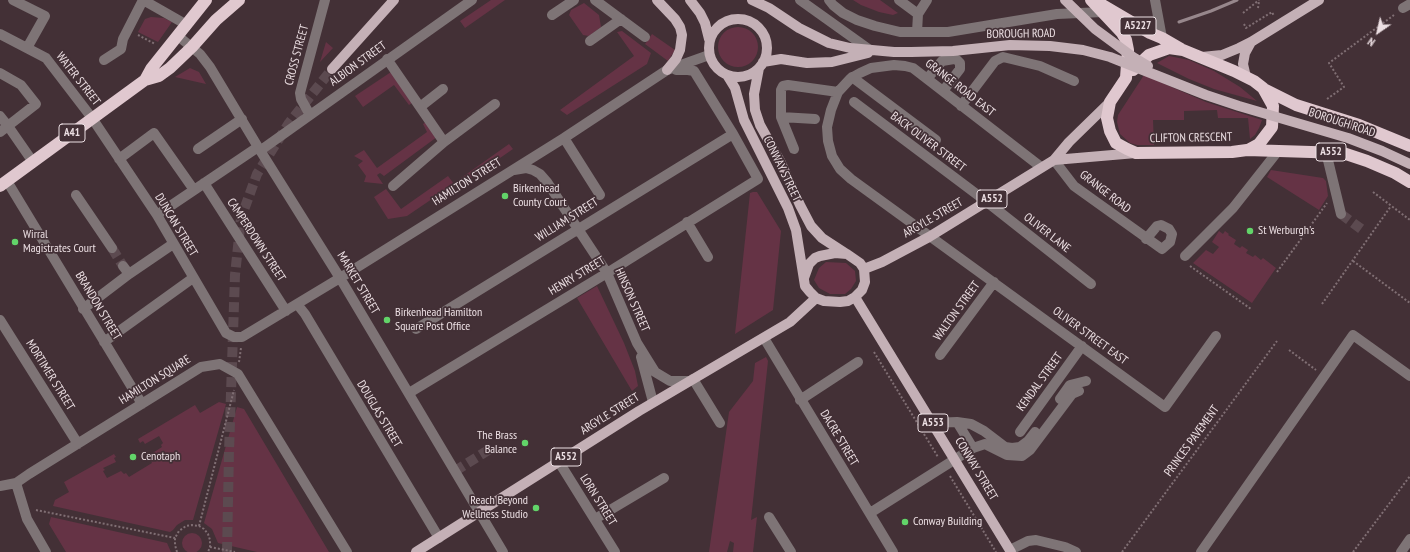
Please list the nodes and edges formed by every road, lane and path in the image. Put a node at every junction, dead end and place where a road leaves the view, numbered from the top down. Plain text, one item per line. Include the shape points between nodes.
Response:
1 (13, 0) edge
2 (143, 0) edge
3 (200, 0) edge
4 (206, 0) edge
5 (239, 0) edge
6 (325, 0) edge
7 (397, 0) edge
8 (472, 0) edge
9 (574, 0) edge
10 (595, 0) edge
11 (657, 0) edge
12 (690, 0) edge
13 (752, 0) edge
14 (758, 0) edge
15 (800, 0) edge
16 (829, 0) edge
17 (899, 0) edge
18 (927, 0) edge
19 (1065, 0) edge
20 (1091, 0) edge
21 (1095, 0) edge
22 (1155, 0) edge
23 (1259, 0) edge
24 (1319, 0) edge
25 (391, 4) edge
26 (1407, 6) edge
27 (769, 8) junction
28 (1258, 8) dead end
29 (1103, 12) junction
30 (1243, 13) dead end
31 (918, 14) junction
32 (552, 15) dead end
33 (621, 19) junction
34 (190, 22) junction
35 (129, 26) junction
36 (917, 32) junction
37 (0, 34) edge
38 (178, 36) junction
39 (645, 37) dead end
40 (1162, 38) junction
41 (709, 40) junction
42 (590, 42) dead end
43 (1251, 42) junction
44 (192, 47) junction
45 (27, 48) junction
46 (167, 50) junction
47 (873, 50) junction
48 (1183, 50) junction
49 (709, 55) junction
50 (1202, 57) junction
51 (387, 59) junction
52 (104, 60) dead end
53 (761, 65) junction
54 (332, 69) tunnel mouth
55 (667, 70) junction
56 (0, 73) edge
57 (727, 75) junction
58 (1246, 77) junction
59 (852, 78) junction
60 (1126, 78) junction
61 (927, 79) junction
62 (145, 80) junction
63 (1074, 81) dead end
64 (1174, 81) junction
65 (1263, 88) junction
66 (442, 89) dead end
67 (943, 91) junction
68 (838, 92) junction
69 (1327, 99) dead end
70 (854, 102) dead end
71 (1110, 102) junction
72 (495, 104) dead end
73 (961, 106) junction
74 (420, 107) junction
75 (310, 115) junction
76 (0, 116) edge
77 (781, 117) junction
78 (92, 118) junction
79 (242, 119) junction
80 (815, 119) dead end
81 (4, 129) edge
82 (733, 134) junction
83 (564, 138) junction
84 (936, 140) dead end
85 (444, 142) junction
86 (1410, 145) edge
87 (259, 148) junction
88 (198, 149) dead end
89 (794, 149) dead end
90 (1247, 150) junction
91 (1278, 150) junction
92 (1326, 152) junction
93 (1136, 153) junction
94 (118, 159) junction
95 (1054, 160) junction
96 (33, 162) junction
97 (1410, 164) edge
98 (1042, 167) junction
99 (510, 171) junction
100 (1410, 182) edge
101 (204, 183) junction
102 (3, 184) edge
103 (393, 186) dead end
104 (194, 190) junction
105 (1373, 192) dead end
106 (600, 194) dead end
107 (76, 195) dead end
108 (987, 202) junction
109 (1326, 204) dead end
110 (1391, 206) junction
111 (1341, 214) tunnel mouth
112 (157, 215) junction
113 (1410, 220) edge
114 (687, 222) junction
115 (578, 228) junction
116 (929, 237) junction
117 (1146, 238) dead end
118 (173, 244) junction
119 (112, 248) tunnel mouth
120 (846, 254) junction
121 (1185, 256) dead end
122 (708, 257) dead end
123 (1353, 261) junction
124 (1190, 265) dead end
125 (864, 269) junction
126 (1277, 272) dead end
127 (607, 273) junction
128 (193, 278) junction
129 (340, 278) junction
130 (804, 278) junction
131 (994, 282) junction
132 (1091, 284) dead end
133 (855, 297) junction
134 (816, 298) junction
135 (1410, 303) edge
136 (297, 304) junction
137 (1322, 304) dead end
138 (83, 308) junction
139 (1251, 309) dead end
140 (286, 311) junction
141 (2, 326) edge
142 (416, 329) dead end
143 (1216, 336) dead end
144 (242, 337) junction
145 (759, 340) junction
146 (1276, 341) dead end
147 (104, 342) junction
148 (637, 343) junction
149 (885, 345) junction
150 (1082, 346) junction
151 (1289, 350) dead end
152 (874, 352) junction
153 (940, 355) dead end
154 (858, 362) joint
155 (238, 374) junction
156 (1324, 376) junction
157 (1410, 376) edge
158 (692, 380) junction
159 (1086, 381) dead end
160 (1079, 391) dead end
161 (409, 393) junction
162 (800, 400) junction
163 (145, 402) junction
164 (653, 402) junction
165 (958, 422) junction
166 (720, 423) dead end
167 (933, 423) junction
168 (1020, 432) dead end
169 (74, 446) junction
170 (973, 448) junction
171 (954, 459) junction
172 (559, 462) junction
173 (943, 466) junction
174 (1410, 476) edge
175 (664, 478) dead end
176 (16, 483) junction
177 (0, 486) edge
178 (23, 508) junction
179 (480, 512) junction
180 (870, 513) junction
181 (769, 517) dead end
182 (595, 519) junction
183 (199, 526) junction
184 (175, 538) junction
185 (438, 538) junction
186 (1410, 539) edge
187 (210, 547) junction
188 (1010, 551) edge
189 (46, 552) edge
190 (177, 552) edge
191 (208, 552) edge
192 (235, 552) edge
193 (347, 552) edge
194 (416, 552) edge
195 (503, 552) edge
196 (615, 552) edge
197 (791, 552) edge
198 (893, 552) edge
199 (996, 552) edge
200 (1076, 552) edge
201 (1122, 552) edge
202 (1201, 552) edge
203 (1353, 552) edge
204 (1401, 552) edge

1 - 45 street via 45,16
2 - 34 street
2 - 35 street
3 - 34 street
4 - 34 highway, A41
5 - 44 highway, A41 via 216,20
6 - 75 street, CROSS STREET via 300,93 300,99
7 - 25 main road
8 - 51 street, ALBION STREET
9 - 32 street
10 - 33 street
11 - 55 main road via 675,19 682,35 680,50
12 - 41 main road via 705,23
13 - 27 main road
14 - 27 main road
15 - 47 street
16 - 36 street via 857,20 900,32
17 - 31 street
18 - 31 street
19 - 64 main road, BOROUGH ROAD, bridge via 1095,28 1133,57
20 - 29 highway, A5227
21 - 40 highway, A5227
22 - 40 street
23 - 28 path
23 - 30 path
24 - 43 main road
25 - 54 main road
26 - 69 path via 1329,63 1344,87
27 - 47 main road via 799,28 829,43
29 - 36 street via 1057,14 948,32
29 - 60 highway, A5227 via 1126,40
31 - 36 street
33 - 39 street
33 - 42 street
34 - 38 highway, A41
35 - 46 path
35 - 52 street via 121,49
37 - 45 street, WATER STREET
38 - 44 street, MARKET STREET
38 - 46 highway, A41
40 - 48 highway, A5227
41 - 49 main road
41 - 53 main road via 718,25 733,18 743,18 752,22 759,27 767,42 766,56
43 - 50 main road via 1222,55
43 - 58 main road via 1243,64
44 - 62 highway, A41 via 159,76
44 - 79 street, MARKET STREET via 206,60
45 - 78 street, WATER STREET via 46,58
46 - 62 highway, A41
47 - 53 main road via 832,62 807,63 781,59
47 - 64 main road, BOROUGH ROAD, bridge via 911,52 1010,45 1050,46 1083,50 1110,57
48 - 50 highway, A552
48 - 60 highway, A552 via 1169,48 1149,55
49 - 55 street, HAMILTON STREET
49 - 57 main road via 718,70
50 - 58 highway, A552
51 - 74 street
51 - 75 street, ALBION STREET
53 - 57 main road via 753,73 745,76
53 - 120 main road, CONWAY STREET via 754,99 754,110 760,125 811,226 822,238
55 - 82 street via 694,71
55 - 83 street, HAMILTON STREET
56 - 81 street via 21,84 36,104
57 - 130 main road, CONWAY STREET via 736,88 744,120 788,208 796,230
58 - 65 highway, A552
59 - 61 street, GRANGE ROAD EAST via 871,68 894,65 913,68
59 - 68 street, GRANGE ROAD EAST
59 - 84 street
60 - 71 highway, A552
61 - 67 street, GRANGE ROAD EAST
61 - 67 street via 942,61 957,60 960,69
62 - 78 highway, A41
63 - 73 street via 1040,66 1003,57 994,61
64 - 97 main road, BOROUGH ROAD, bridge via 1239,106 1348,138
65 - 86 highway, BOROUGH ROAD / A552 via 1296,105 1360,125
65 - 90 highway, A552 via 1273,106 1272,127 1259,144
66 - 74 street
67 - 73 street, GRANGE ROAD EAST
68 - 77 street via 783,86
68 - 116 street, GRANGE ROAD EAST via 827,127 832,156 840,169
70 - 108 street, BACK OLIVER STREET
71 - 93 highway, A552 via 1107,118 1116,143
71 - 95 main road, ARGYLE STREET / A552
72 - 85 street
73 - 98 street, GRANGE ROAD EAST
74 - 85 street
75 - 87 street, ALBION STREET
76 - 81 street
77 - 80 street
77 - 89 street
78 - 94 street, DUNCAN STREET
78 - 96 highway, A41
79 - 87 street, MARKET STREET
79 - 88 street
81 - 96 street
82 - 114 street, HENRY STREET via 758,179
82 - 115 street, WILLIAM STREET
83 - 99 street, HAMILTON STREET
83 - 106 street
85 - 103 street
87 - 101 street, ALBION STREET
87 - 129 street, MARKET STREET
90 - 91 highway, A552
90 - 93 highway, CLIFTON CRESCENT
91 - 92 highway, A552
91 - 121 street via 1234,208
92 - 100 highway, A552 via 1343,153 1367,161
92 - 111 street
93 - 95 main road, ARGYLE STREET / A552
94 - 104 street via 154,133
94 - 112 street, DUNCAN STREET
95 - 98 main road, ARGYLE STREET / A552
95 - 117 street, GRANGE ROAD via 1074,186
96 - 102 highway, A41
98 - 108 main road, ARGYLE STREET / A552
99 - 115 street, HINSON STREET via 526,168 540,174
99 - 129 street, HAMILTON STREET
101 - 104 street, ALBION STREET
101 - 140 street, CAMPERDOWN STREET
102 - 138 street, BRANDON STREET
104 - 112 street, ALBION STREET
105 - 110 path
107 - 119 street
108 - 116 main road, ARGYLE STREET / A552
108 - 132 street, OLIVER LANE
109 - 126 path
110 - 113 path
110 - 123 path
112 - 118 street, DUNCAN STREET
114 - 122 street
114 - 127 street, HENRY STREET
115 - 127 street, HINSON STREET
115 - 142 street, WILLIAM STREET
116 - 125 main road, ARGYLE STREET / A552
116 - 131 street, OLIVER STREET EAST
118 - 128 street, DUNCAN STREET
118 - 138 street via 126,270
120 - 125 main road
120 - 130 main road via 835,253 815,258 809,264
123 - 135 path
123 - 137 path
124 - 139 path
125 - 133 main road via 865,282
127 - 148 street, HINSON STREET
127 - 161 street, HENRY STREET
128 - 144 street, DUNCAN STREET via 226,334
128 - 147 street
129 - 136 street, HAMILTON STREET
129 - 161 street, MARKET STREET
130 - 134 main road via 805,286
131 - 150 street, OLIVER STREET EAST
131 - 153 street, WALTON STREET
133 - 134 main road via 840,302
133 - 149 main road, CONWAY STREET / A553
134 - 145 main road, ARGYLE STREET / A552 via 790,322
136 - 140 street, HAMILTON STREET
136 - 185 street, DOUGLAS STREET
138 - 147 street, BRANDON STREET
140 - 144 street, HAMILTON STREET
141 - 169 street, MORTIMER STREET via 54,406
143 - 150 street, OLIVER STREET EAST via 1165,407
144 - 155 path
145 - 158 main road, ARGYLE STREET / A552
145 - 162 street, DACRE STREET
146 - 201 path, PRINCES PAVEMENT
147 - 163 street, BRANDON STREET
148 - 158 street, HINSON STREET via 649,364 660,376 670,381
148 - 164 street, HINSON STREET
149 - 152 path
149 - 167 main road, CONWAY STREET / A553
150 - 168 street, KENDAL STREET
151 - 156 path
152 - 154 path
152 - 173 path
154 - 162 street
155 - 163 street, HAMILTON SQUARE via 220,364 201,367
155 - 183 path
155 - 193 street, HAMILTON SQUARE
156 - 157 street via 1353,335
156 - 202 street
158 - 164 main road, ARGYLE STREET / A552
158 - 166 street
159 - 165 street via 1070,385 1028,442 1020,447 1005,447 971,424
160 - 170 street via 1072,394 1030,450 1022,456 1007,455 985,444
161 - 179 street, MARKET STREET
162 - 180 street, DACRE STREET
163 - 169 street, HAMILTON SQUARE
164 - 172 main road, ARGYLE STREET / A552
165 - 167 street
165 - 170 street
167 - 171 main road, CONWAY STREET / A553
169 - 176 street, HAMILTON SQUARE
170 - 171 street
171 - 173 street
171 - 188 main road, CONWAY STREET / A553
172 - 179 main road, ARGYLE STREET / A552
172 - 182 street, LORN STREET
173 - 180 street
173 - 199 path
174 - 203 path
175 - 182 street
176 - 177 street
176 - 178 street
178 - 184 path
178 - 189 street
179 - 185 main road, ARGYLE STREET / A552
179 - 195 street, MARKET STREET
180 - 198 street, DACRE STREET
181 - 197 street
182 - 196 street, LORN STREET
183 - 184 path via 186,526
183 - 187 path via 208,534
184 - 190 path
185 - 194 main road, ARGYLE STREET / A552
186 - 204 street
187 - 191 path
187 - 192 path
188 - 200 street via 1028,541 1036,540

